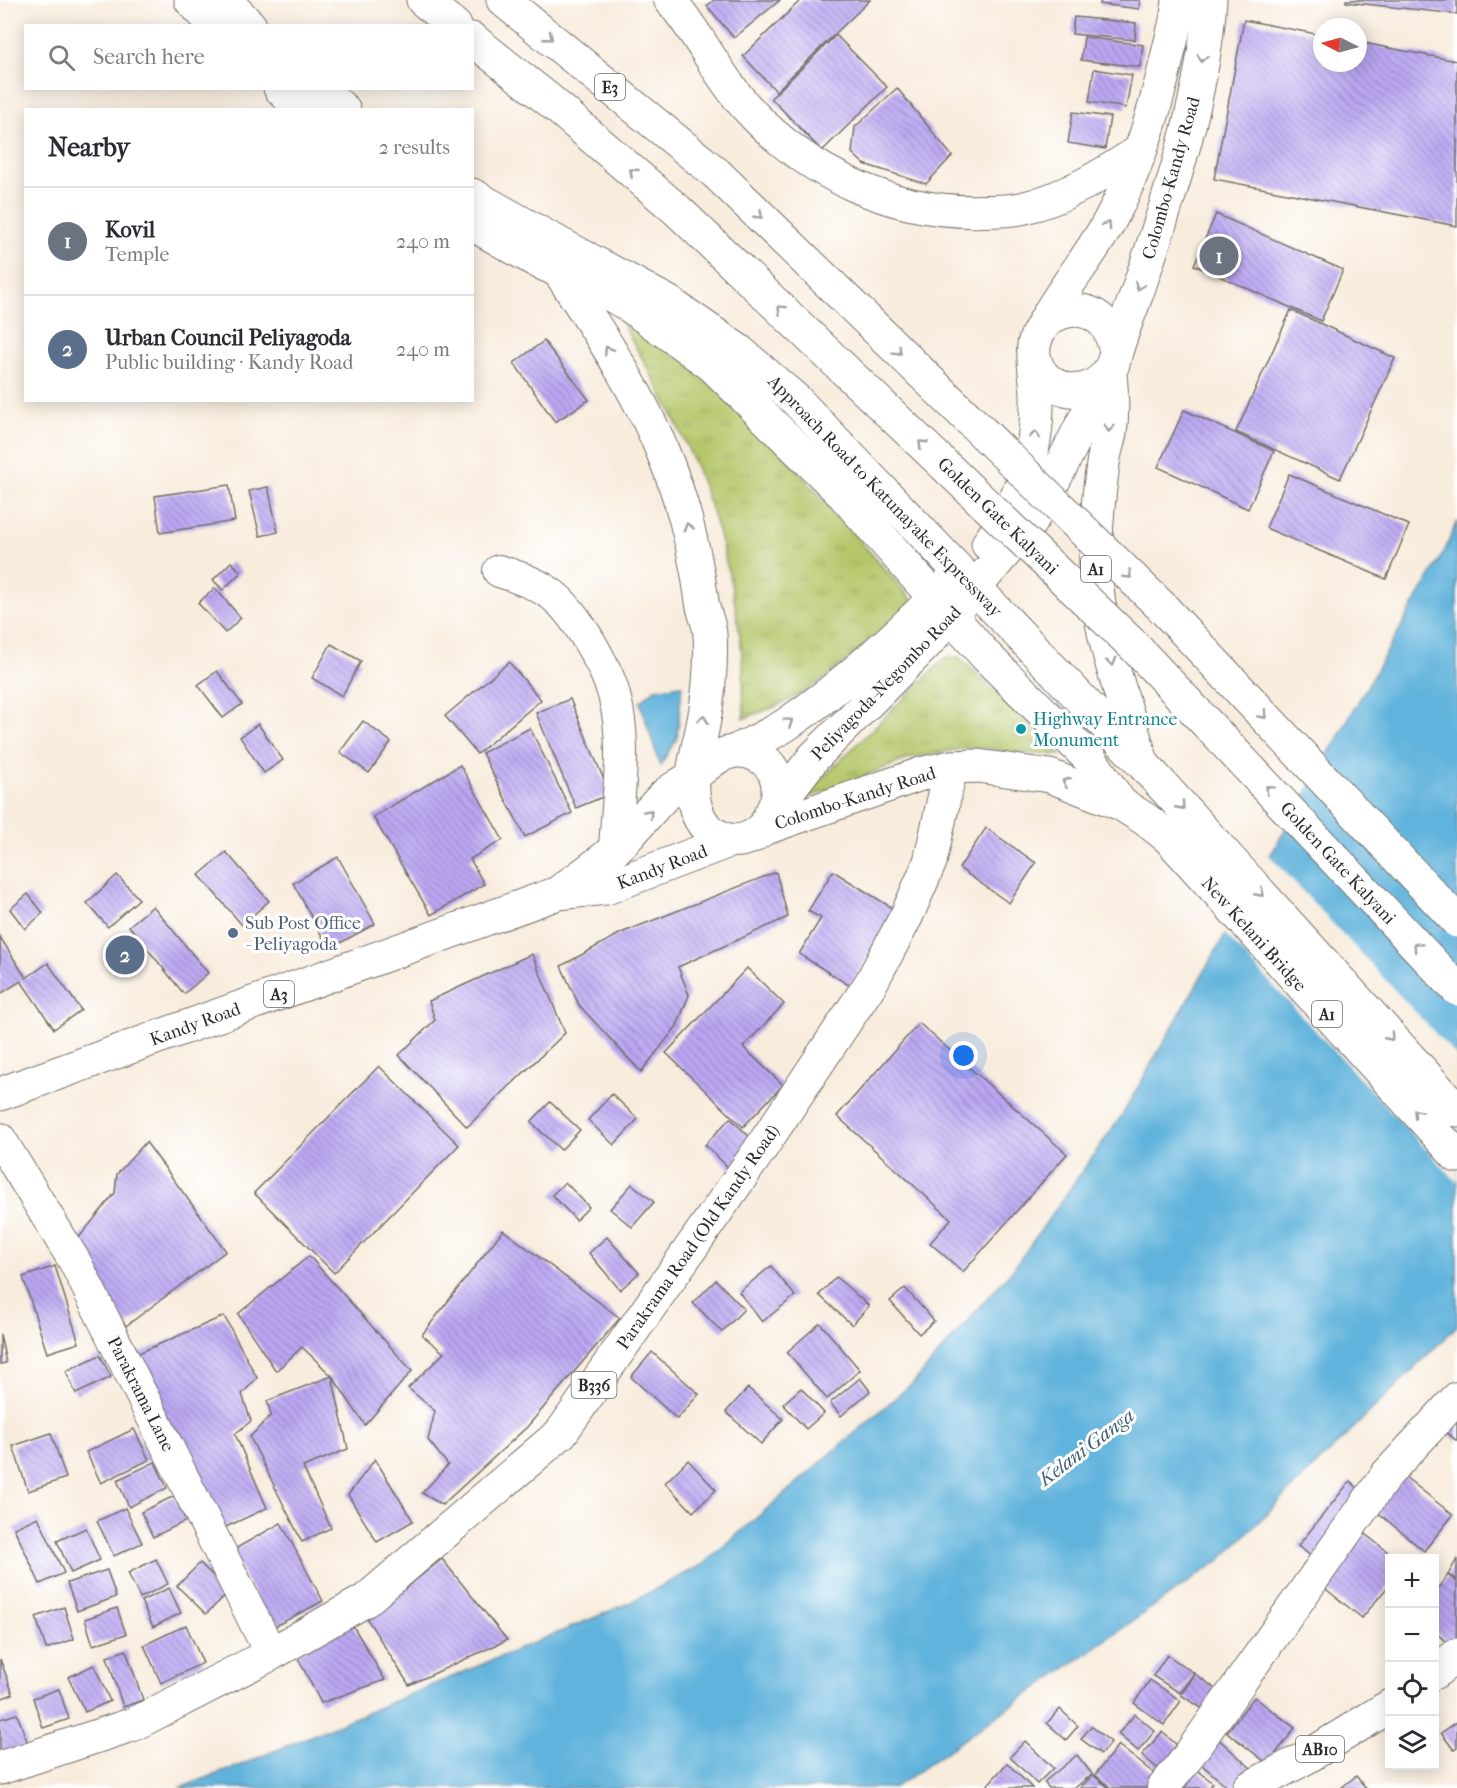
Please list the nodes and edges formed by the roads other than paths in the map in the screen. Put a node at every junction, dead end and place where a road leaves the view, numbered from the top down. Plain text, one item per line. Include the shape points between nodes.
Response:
1 (191, 0) edge
2 (225, 0) edge
3 (423, 0) edge
4 (503, 0) edge
5 (670, 0) edge
6 (1179, 0) edge
7 (1210, 0) edge
8 (214, 24) edge
9 (248, 24) edge
10 (453, 24) edge
11 (474, 41) edge
12 (282, 90) edge
13 (320, 90) edge
14 (300, 108) edge
15 (342, 108) edge
16 (1141, 150) junction
17 (474, 196) edge
18 (474, 225) edge
19 (557, 268) junction
20 (1038, 339) junction
21 (1113, 361) junction
22 (499, 571) dead end
23 (738, 750) junction
24 (1142, 763) junction
25 (951, 767) junction
26 (693, 776) junction
27 (1121, 804) junction
28 (768, 820) junction
29 (729, 841) junction
30 (615, 850) junction
31 (1209, 860) junction
32 (558, 893) junction
33 (1457, 921) edge
34 (1457, 989) edge
35 (0, 1094) edge
36 (1457, 1110) edge
37 (0, 1139) edge
38 (1457, 1156) edge
39 (1457, 1398) edge
40 (271, 1654) junction
41 (1457, 1655) edge
42 (1439, 1669) edge
43 (1385, 1708) edge
44 (0, 1768) edge
45 (1163, 1788) edge
46 (1249, 1788) edge

1 - 8 main road
2 - 9 main road
3 - 10 main road
4 -> 33 main road, E3, bridge via 717,174 1161,606
5 - 16 street via 740,99 769,129 822,169 893,201 959,212 1023,208 1095,179
6 - 16 main road, Colombo-Kandy Road via 1160,89
7 -> 21 main road, Colombo-Kandy Road / A1 via 1191,118
34 -> 11 main road, Golden Gate Kalyani, bridge via 1133,645 677,210
12 - 14 main road
13 - 15 main road
20 -> 16 main road, Colombo-Kandy Road via 1063,291 1109,221
17 - 24 main road, Approach Road to Katunayake Expressway via 668,302 739,351 796,400
18 - 19 main road, Approach Road to Katunayake Expressway
26 -> 19 main road via 709,681 710,633 690,537 674,481 645,412
19 - 27 main road, Approach Road to Katunayake Expressway via 630,306 737,387 844,495 986,656 1092,760
20 - 21 main road via 1051,317 1084,311 1102,321 1110,332
20 - 21 main road via 1035,359 1042,374 1061,388 1085,390 1099,383
23 -> 20 main road via 785,726 842,683 907,627 987,545 1004,522 1032,459
21 -> 24 main road, Colombo-Kandy Road / A1 via 1110,433 1097,517 1097,599
21 - 28 main road, Peliyagoda-Negombo Road via 1042,504 1021,535 925,645 814,757
22 - 30 street via 530,581 564,603 604,669 614,694 621,735
23 - 26 main road via 720,755
23 - 28 main road via 758,756 776,774 778,790
24 -> 31 main road, A1
27 -> 25 main road, Colombo-Kandy Road / A1 via 1050,776 978,766
25 - 28 main road, Colombo-Kandy Road / A1
25 - 40 main road, Parakrama Road (Old Kandy Road) / B336 via 930,862 871,983 561,1433 366,1600
26 - 29 main road via 698,816 713,835
30 -> 26 main road, Kandy Road / A3 via 667,794
27 - 31 main road, A1
28 - 29 main road via 748,838
29 - 32 main road, Kandy Road / A3 via 606,888
30 - 32 main road, Kandy Road / A3
31 -> 36 main road, New Kelani Bridge / A1
38 -> 31 main road, New Kelani Bridge / A1
32 - 35 main road, Kandy Road / A3
37 - 40 street, Parakrama Lane via 75,1262
39 - 45 street via 1387,1474
40 - 44 main road, Parakrama Road (Old Kandy Road) / B336 via 134,1724
41 - 42 main road
43 - 46 main road, AB10

